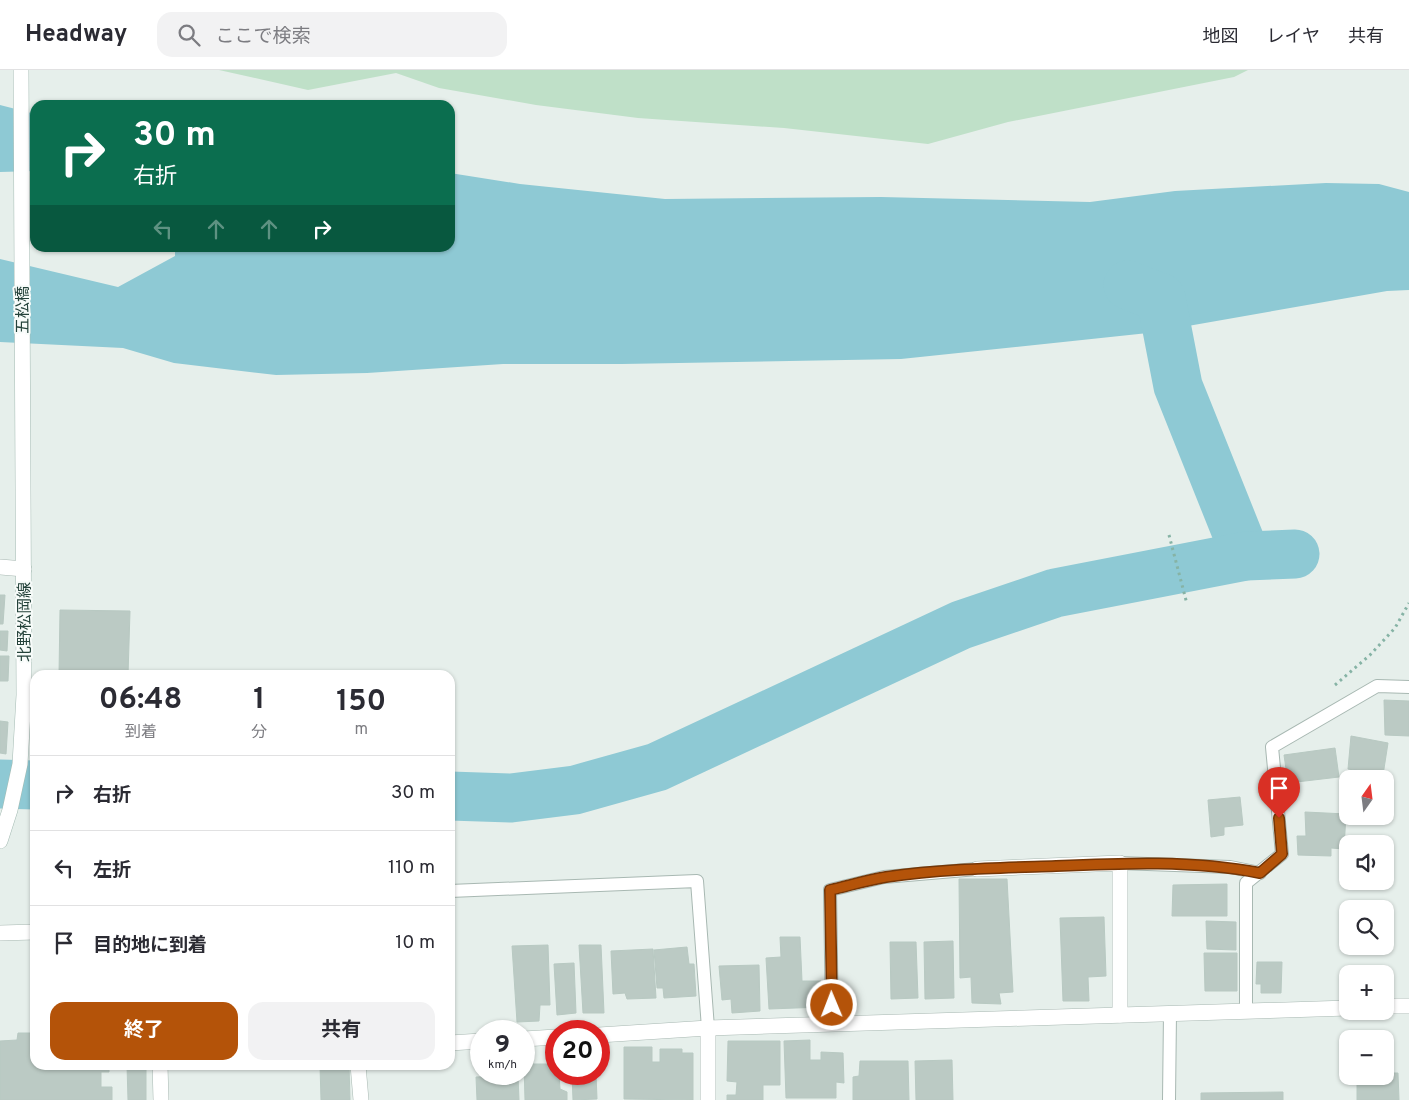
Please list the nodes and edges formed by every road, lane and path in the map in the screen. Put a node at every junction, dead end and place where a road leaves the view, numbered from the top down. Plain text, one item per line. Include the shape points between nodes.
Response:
1 (21, 70) edge
2 (1169, 535) dead end
3 (23, 550) joint
4 (0, 567) edge
5 (24, 569) junction
6 (1409, 603) edge
7 (1187, 604) dead end
8 (1409, 687) edge
9 (1330, 689) dead end
10 (0, 841) edge
11 (1120, 863) junction
12 (976, 869) joint
13 (1260, 873) junction
14 (455, 891) edge
15 (30, 932) edge
16 (0, 933) edge
17 (1394, 1006) edge
18 (1409, 1006) edge
19 (1339, 1008) edge
20 (1246, 1011) junction
21 (1170, 1013) junction
22 (1120, 1015) junction
23 (832, 1024) junction
24 (708, 1028) junction
25 (610, 1033) edge
26 (470, 1042) edge
27 (455, 1043) edge
28 (160, 1070) edge
29 (359, 1070) edge
30 (161, 1100) edge
31 (362, 1100) edge
32 (708, 1100) edge
33 (1169, 1100) edge

1 - 3 street, 五松橋
2 - 7 path
3 - 5 street, 北野松岡線
4 - 5 street
5 - 10 street, 北野松岡線 via 24,695 20,764
6 - 9 path via 1395,628 1370,655
8 - 13 lane via 1377,686 1272,747 1282,854
11 - 12 street
11 - 13 lane via 1230,867
11 - 22 street
12 - 23 lane via 884,878 830,890
13 - 20 lane via 1246,883
14 - 24 lane via 697,880
15 - 16 street
17 - 18 street
19 - 20 street
20 - 21 street
21 - 22 street
21 - 33 lane
22 - 23 street
23 - 24 street
24 - 25 street
24 - 32 street
26 - 27 street
28 - 30 street
29 - 31 street

